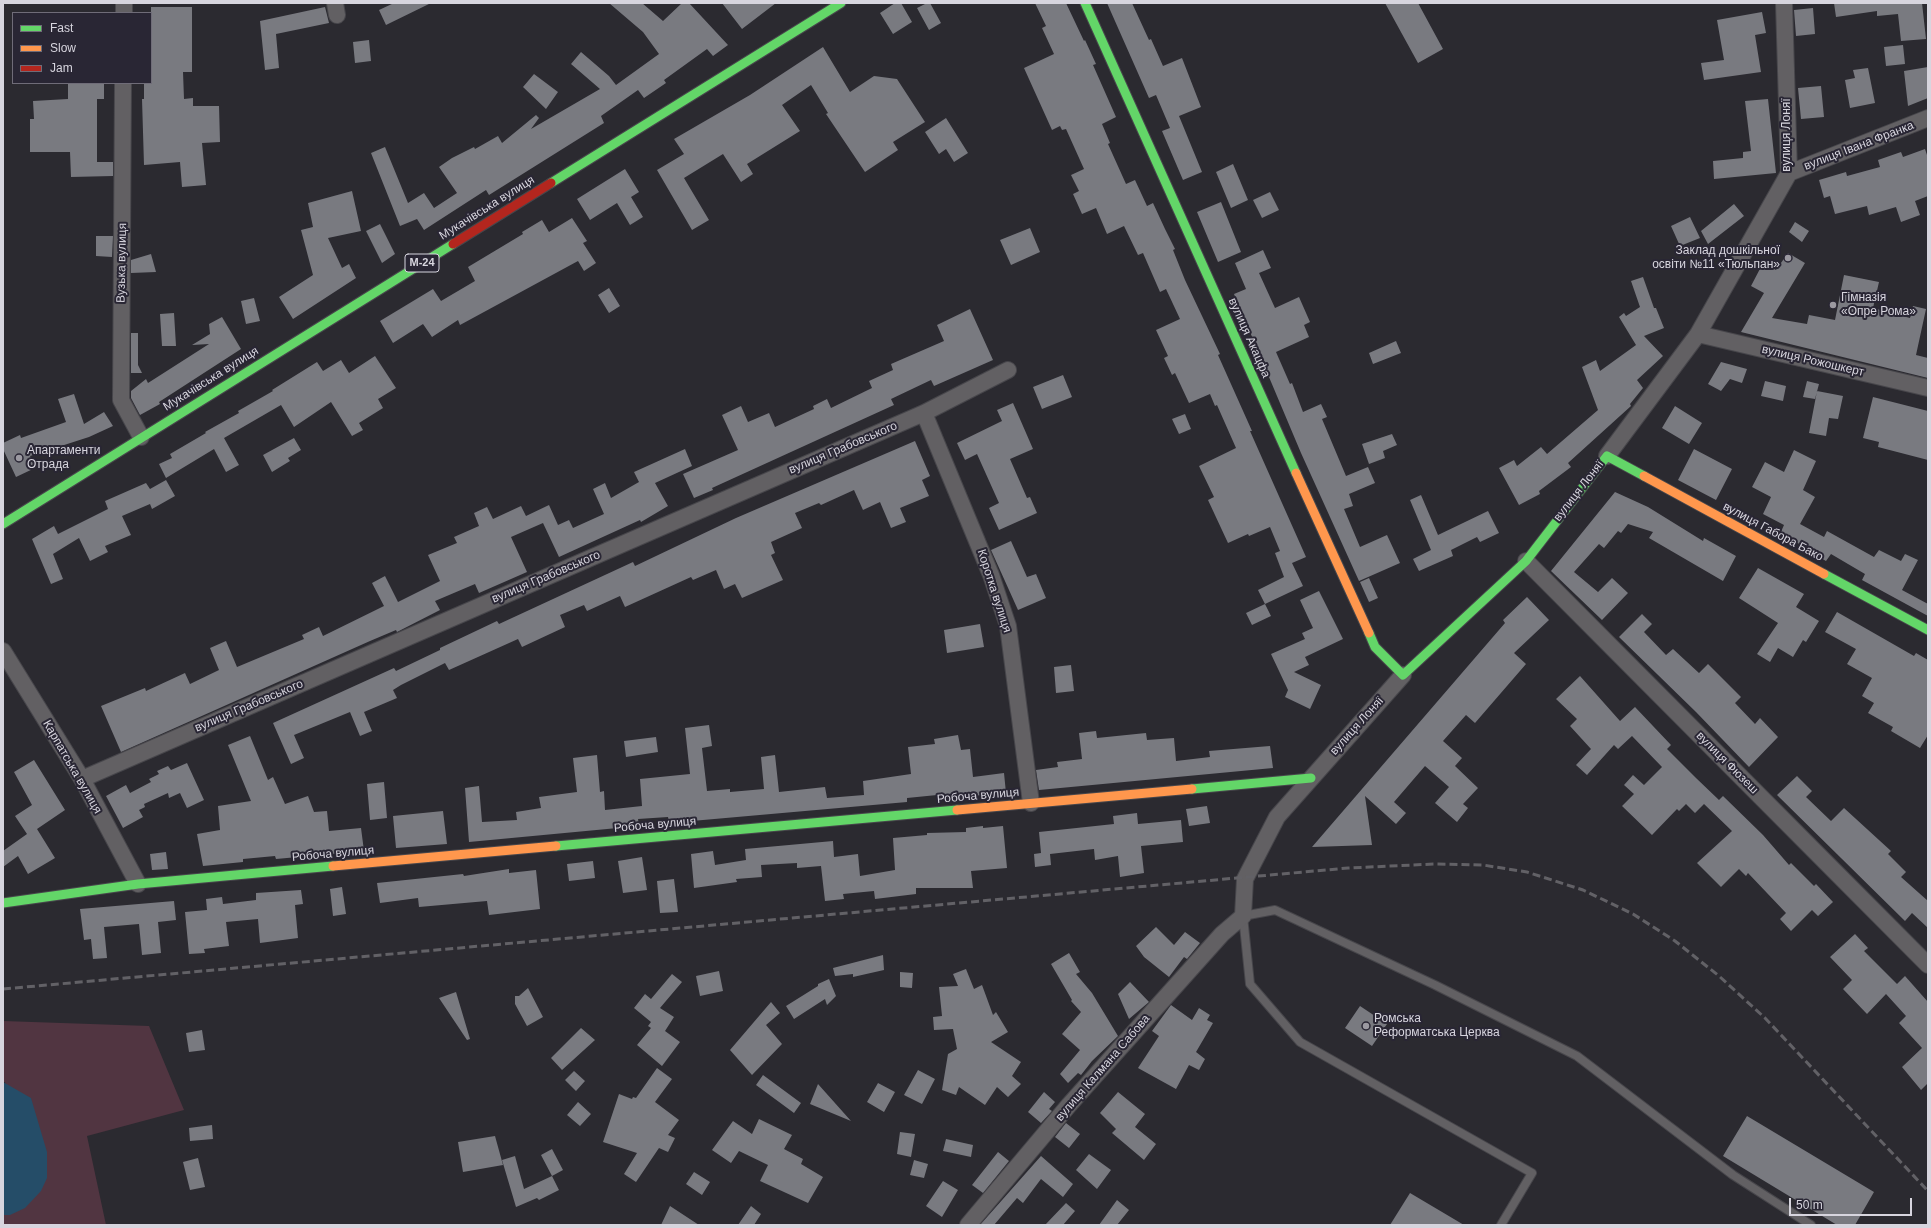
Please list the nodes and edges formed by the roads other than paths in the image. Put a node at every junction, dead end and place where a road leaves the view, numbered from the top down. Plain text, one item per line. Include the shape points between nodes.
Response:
1 (841, 3) edge
2 (1085, 3) edge
3 (1784, 3) edge
4 (123, 84) edge
5 (1928, 118) edge
6 (1789, 173) junction
7 (1698, 334) junction
8 (1008, 370) dead end
9 (1928, 388) edge
10 (924, 413) junction
11 (141, 437) junction
12 (1607, 456) junction
13 (3, 524) edge
14 (1526, 560) junction
15 (1928, 630) edge
16 (3, 652) edge
17 (1403, 675) junction
18 (1311, 778) junction
19 (82, 779) junction
20 (1031, 803) junction
21 (138, 884) junction
22 (3, 903) edge
23 (1243, 916) junction
24 (1928, 965) edge
25 (968, 1225) edge
26 (1501, 1225) edge
27 (1811, 1225) edge

1 - 11 main road, Мукачівська вулиця / М-24
2 - 17 main road, вулиця Акацфа via 1375,647
3 - 6 street, вулиця Лоняї
4 - 11 street, Вузька вулиця via 121,400
5 - 6 street, вулиця Івана Франка
6 - 7 street, вулиця Лоняї
7 - 9 street, вулиця Рожошкерт
7 - 12 street, вулиця Лоняї
8 - 10 street, вулиця Грабовського
10 - 19 street, вулиця Грабовського
10 - 20 street, Коротка вулиця via 991,574 1008,626
11 - 13 main road, Мукачівська вулиця / М-24
12 - 14 main road, вулиця Лоняї
12 - 15 main road, вулиця Габора Бако
14 - 17 main road, вулиця Лоняї
14 - 24 street, вулиця Фюзеш
16 - 19 street, Карпатська вулиця
17 - 18 street, вулиця Лоняї
18 - 20 main road, Робоча вулиця
18 - 23 street, вулиця Лоняї via 1276,816 1245,879
19 - 21 street, Карпатська вулиця
20 - 21 main road, Робоча вулиця
21 - 22 main road, Робоча вулиця
23 - 25 street, вулиця Калмана Сабова via 1222,934 1075,1099
23 - 26 lane via 1250,984 1300,1042 1532,1173
23 - 27 lane via 1275,910 1435,985 1577,1056 1733,1175

